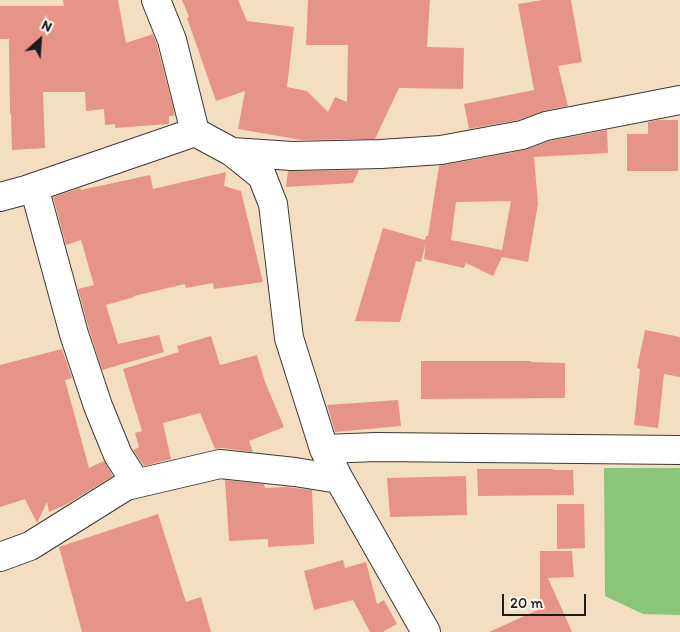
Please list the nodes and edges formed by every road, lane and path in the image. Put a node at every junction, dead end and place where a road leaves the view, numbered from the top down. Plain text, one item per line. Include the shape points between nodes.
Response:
1 (156, 0) edge
2 (680, 100) edge
3 (195, 132) junction
4 (232, 152) junction
5 (34, 187) junction
6 (0, 197) edge
7 (324, 448) junction
8 (680, 450) edge
9 (339, 479) junction
10 (136, 483) junction
11 (0, 557) edge
12 (426, 632) edge

1 - 3 street via 172,40
2 - 4 street via 441,150 292,156
3 - 4 street
3 - 5 street
4 - 7 street via 262,176 273,204 288,338
5 - 6 street
5 - 10 street via 74,334 98,406 118,455
7 - 8 street
7 - 9 street
9 - 10 street via 220,464
9 - 12 street
10 - 11 street via 126,486 30,546

